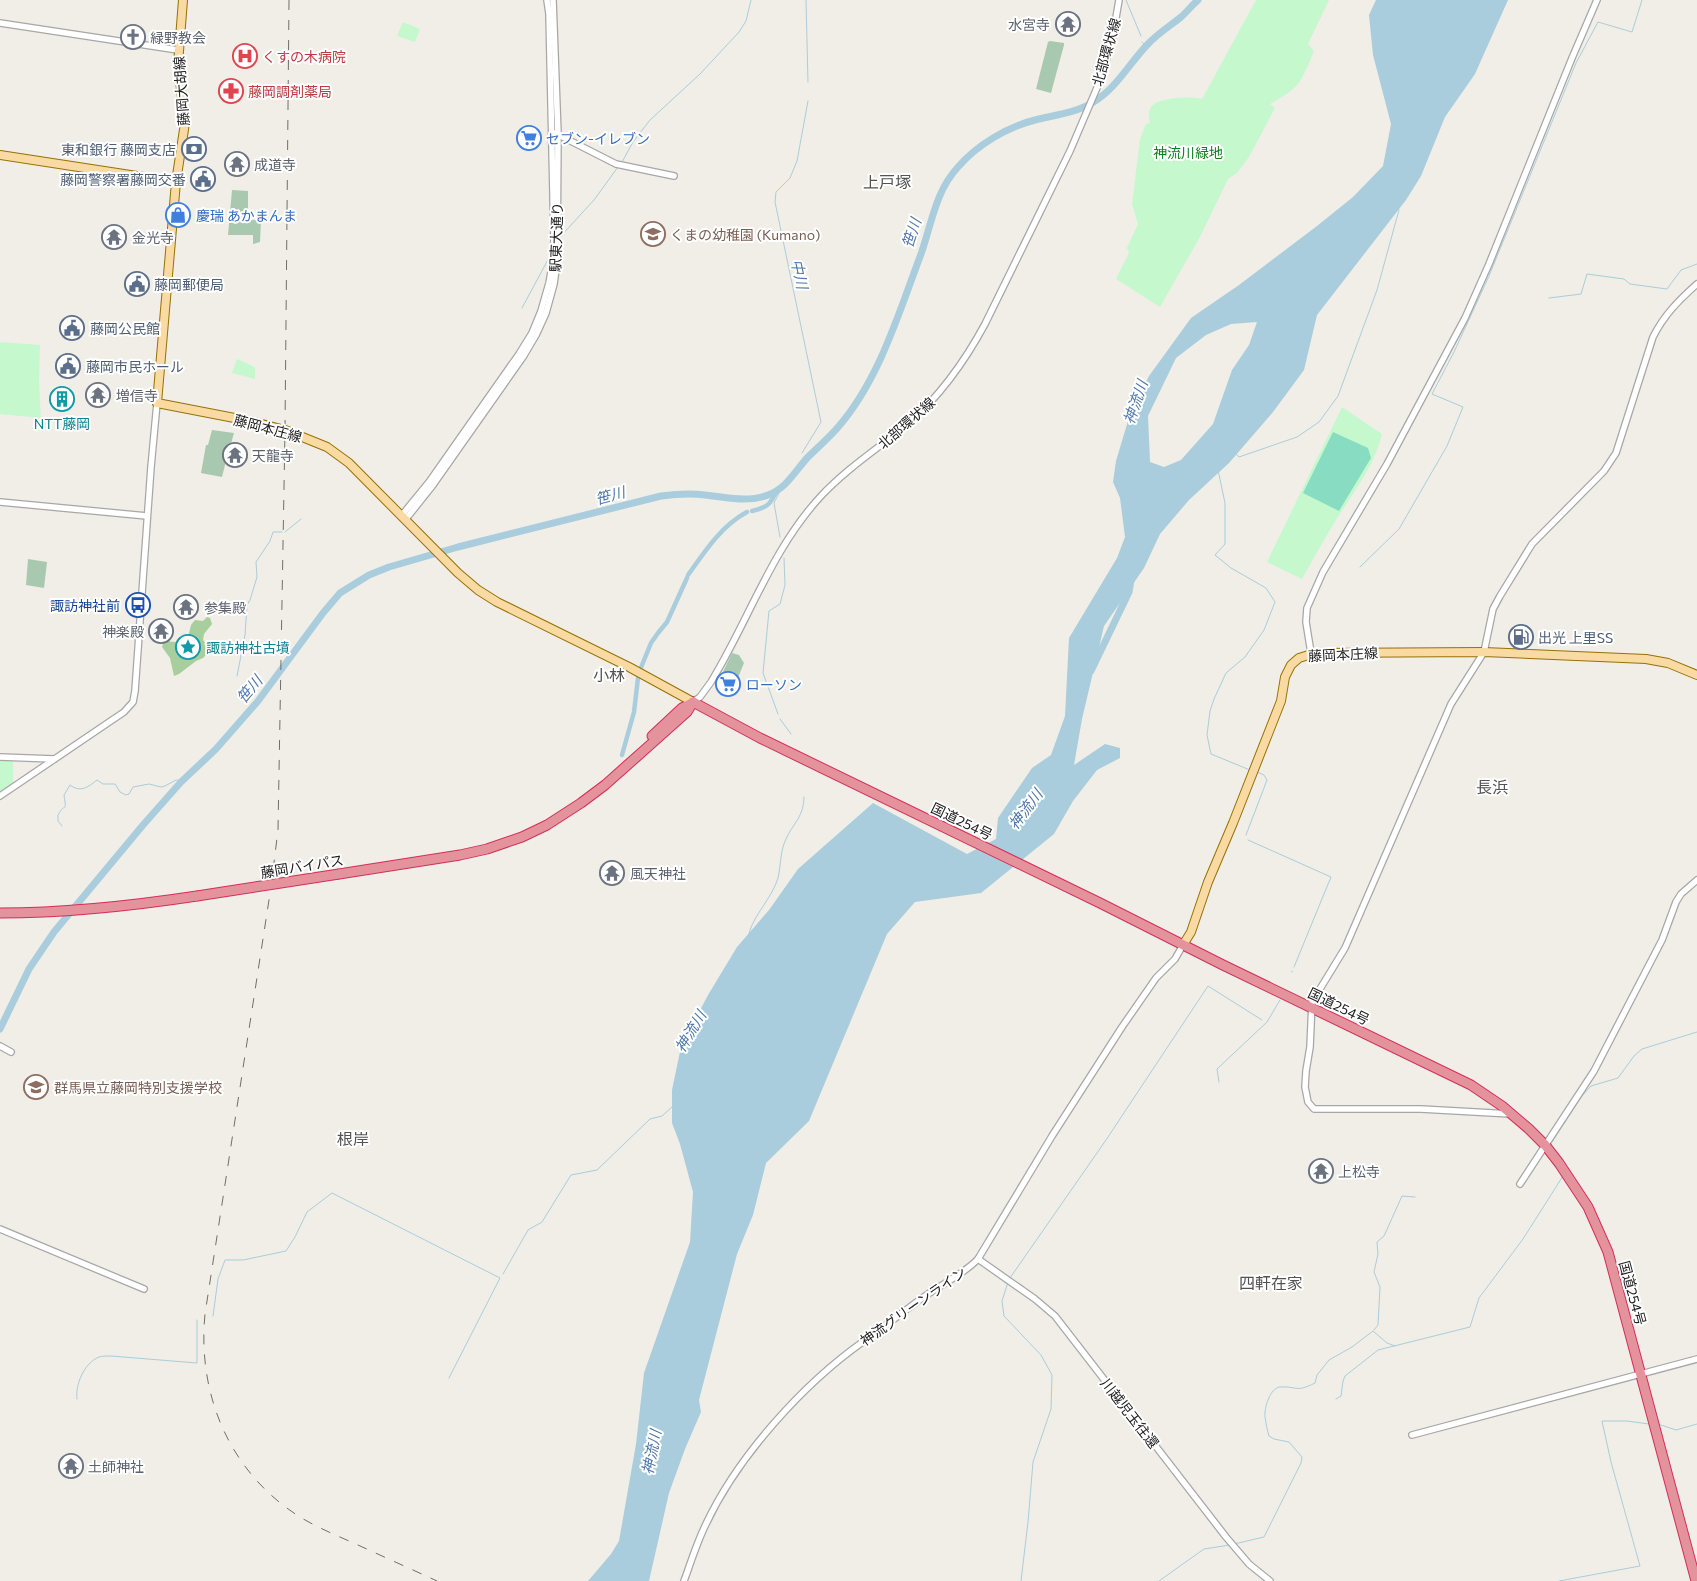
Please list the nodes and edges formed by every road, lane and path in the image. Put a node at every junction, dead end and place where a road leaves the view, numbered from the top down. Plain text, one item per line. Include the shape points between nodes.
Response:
1 (182, 0) edge
2 (547, 0) edge
3 (553, 0) edge
4 (1119, 0) edge
5 (1597, 0) edge
6 (0, 23) edge
7 (178, 50) junction
8 (551, 131) junction
9 (558, 134) junction
10 (0, 155) edge
11 (674, 176) dead end
12 (176, 182) junction
13 (1697, 284) edge
14 (157, 403) junction
15 (0, 502) edge
16 (147, 516) junction
17 (404, 517) junction
18 (1484, 652) junction
19 (1310, 653) junction
20 (1697, 675) edge
21 (693, 702) junction
22 (0, 757) edge
23 (54, 758) junction
24 (0, 796) edge
25 (1697, 880) edge
26 (0, 913) edge
27 (1180, 944) junction
28 (1310, 1007) junction
29 (0, 1046) edge
30 (12, 1052) dead end
31 (1513, 1114) junction
32 (1545, 1145) junction
33 (1520, 1184) dead end
34 (0, 1229) edge
35 (978, 1259) junction
36 (144, 1289) dead end
37 (1697, 1359) edge
38 (1641, 1374) junction
39 (1412, 1435) dead end
40 (684, 1581) edge
41 (1270, 1581) edge
42 (1696, 1581) edge

1 - 7 main road, 藤岡大胡線
2 - 8 street, 駅東大通り
3 - 9 street, 駅東大通り
4 - 21 street, 北部環状線 via 1102,76 1070,151 964,360 927,405 840,478 806,514 781,549 714,677
5 - 19 street via 1466,318 1387,464 1323,572 1307,608
6 - 7 street
7 - 12 main road, 藤岡大胡線 via 185,123
8 - 9 street
8 - 17 street, 駅東大通り via 553,261 541,311 519,354
9 - 11 street via 619,165
9 - 17 street, 駅東大通り via 557,262 546,313 523,357 433,485
10 - 12 main road
12 - 14 main road
13 - 18 street via 1676,302 1653,337 1616,453 1604,471 1532,544 1492,609
14 - 16 street
14 - 17 main road, 藤岡本庄線 via 250,421 317,442 349,463
15 - 16 street
16 - 23 street via 133,702 124,712
17 - 21 main road, 藤岡本庄線 via 471,585 491,599
18 - 19 main road, 藤岡本庄線
18 - 20 main road, 藤岡本庄線 via 1646,659 1668,663
18 - 28 street via 1451,704 1345,948
19 - 27 main road, 藤岡本庄線 via 1298,658 1285,677 1281,701 1191,932
21 - 26 highway, 藤岡バイパス, bridge via 676,723 569,812 516,839 487,849 129,906
21 - 27 highway, 国道254号
22 - 23 street
23 - 24 street
25 - 32 street via 1676,902 1662,940 1599,1063
27 - 28 highway, 国道254号
27 - 35 street, 神流グリーンライン via 1175,959 1147,990 1052,1136
28 - 31 highway, 国道254号 via 1471,1085
28 - 31 street via 1311,1040 1305,1087 1308,1102 1314,1109 1421,1109
29 - 30 street
31 - 32 highway, 国道254号
32 - 33 street
32 - 38 highway, 国道254号 via 1581,1195 1608,1252
34 - 36 street
35 - 40 street, 神流グリーンライン via 843,1356 792,1404 752,1451 720,1498 700,1537
35 - 41 street, 川越児玉往還 via 1055,1316 1226,1537 1249,1564
37 - 38 street
38 - 39 street
38 - 42 highway, 国道254号

